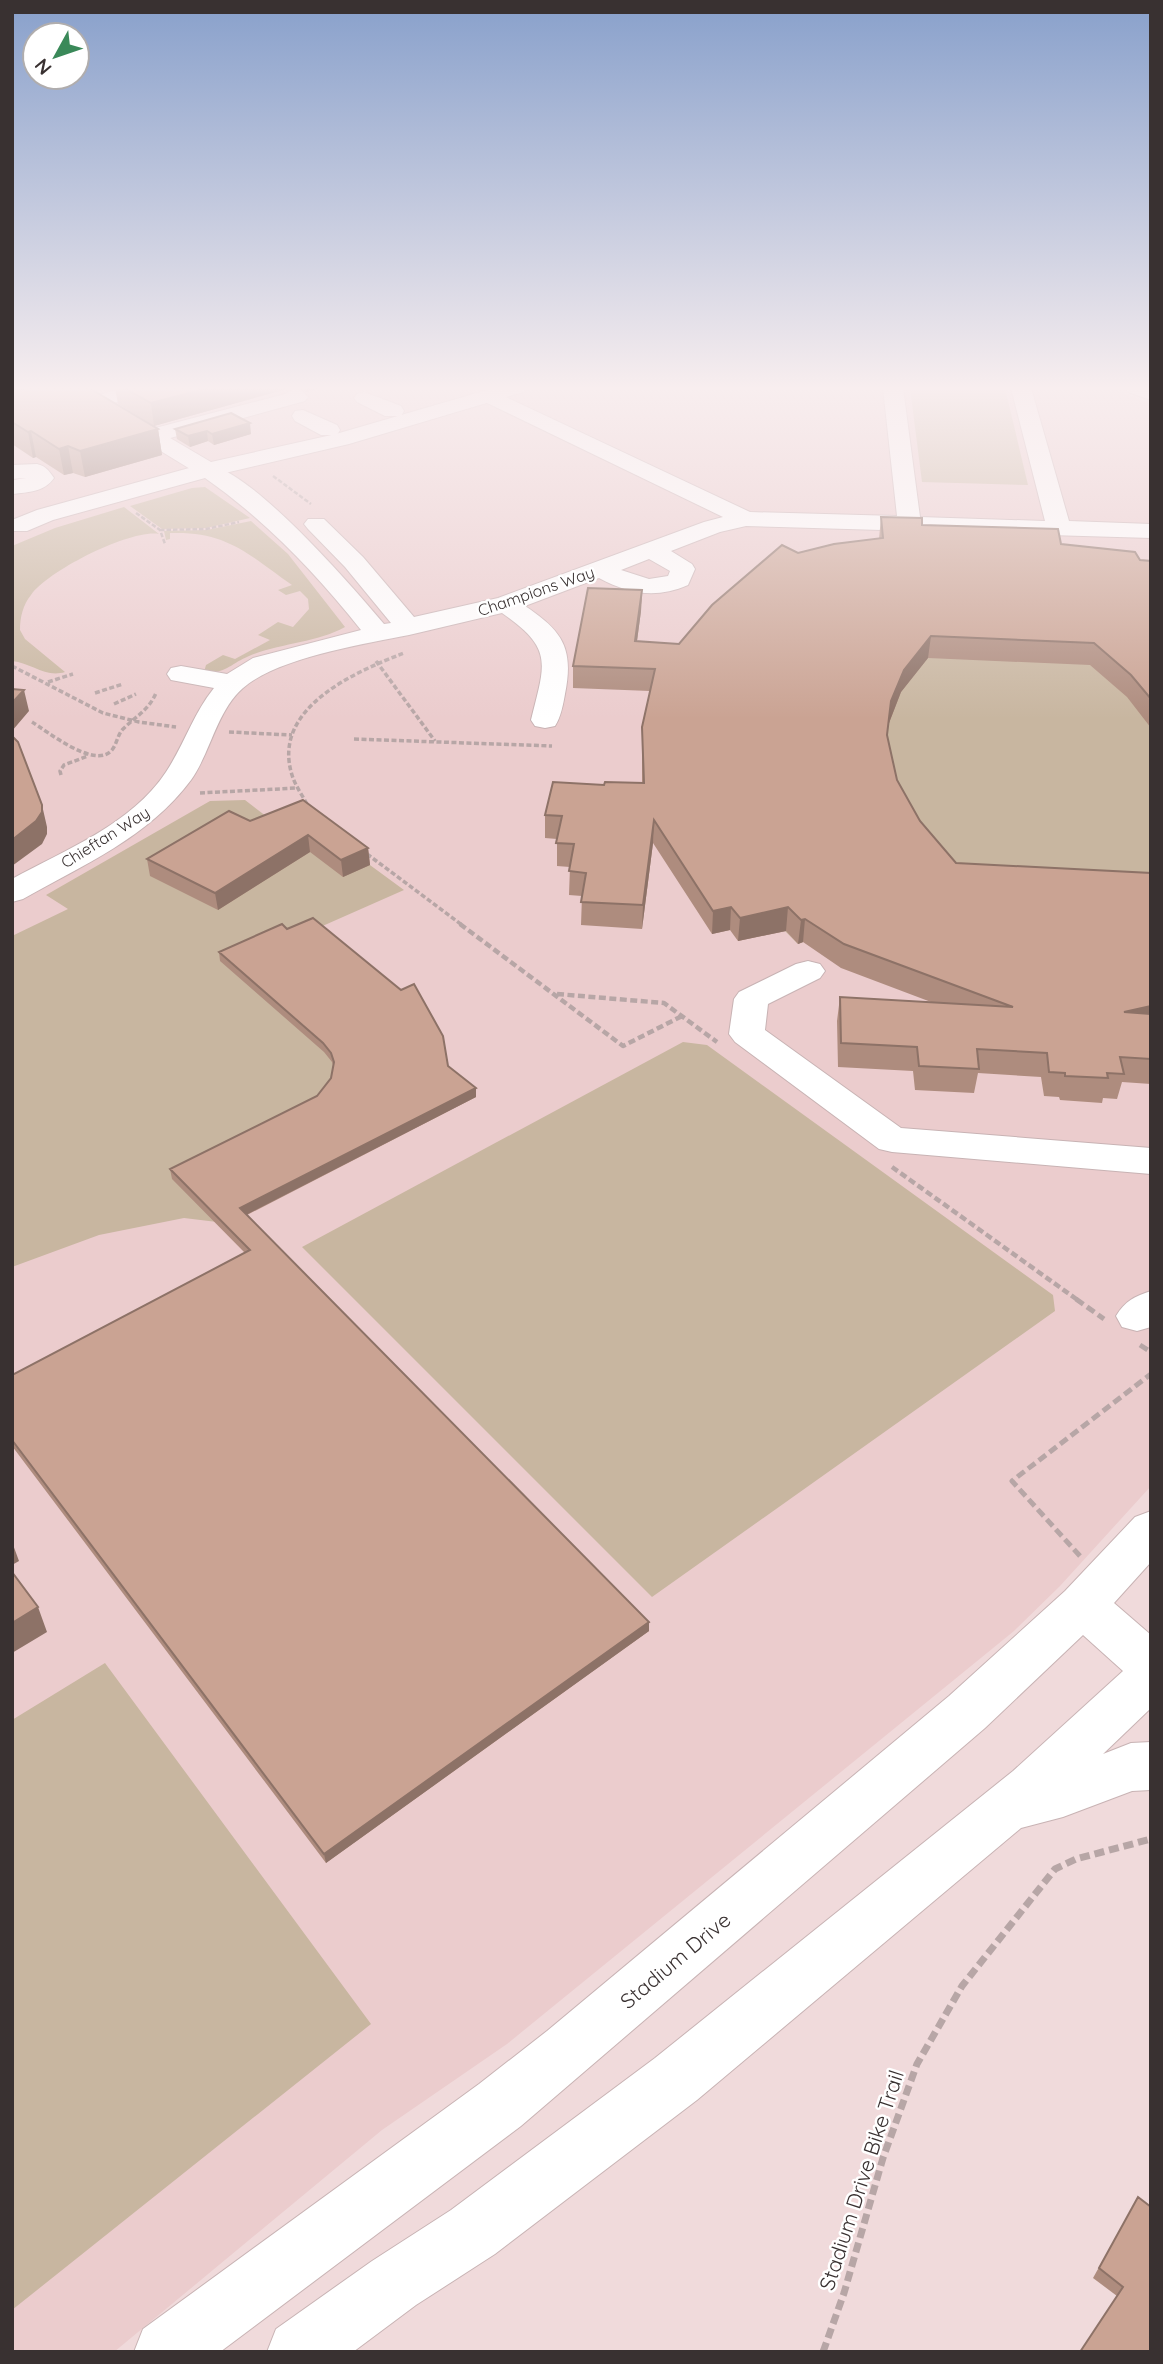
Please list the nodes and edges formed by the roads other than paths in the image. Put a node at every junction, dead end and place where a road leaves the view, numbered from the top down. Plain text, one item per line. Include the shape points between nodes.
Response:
1 (21, 498) edge
2 (100, 498) edge
3 (250, 498) edge
4 (703, 498) edge
5 (906, 498) edge
6 (1051, 498) edge
7 (300, 510) dead end
8 (14, 516) edge
9 (746, 519) junction
10 (909, 522) junction
11 (1059, 527) junction
12 (1144, 530) edge
13 (652, 550) junction
14 (1143, 560) edge
15 (601, 569) junction
16 (506, 604) junction
17 (407, 640) junction
18 (374, 644) junction
19 (181, 674) dead end
20 (232, 683) junction
21 (545, 720) dead end
22 (12, 892) edge
23 (808, 971) dead end
24 (1151, 1161) edge
25 (1119, 1566) edge
26 (1151, 1665) edge
27 (1151, 1676) edge
28 (1151, 1766) edge
29 (1006, 1808) junction
30 (166, 2352) edge
31 (299, 2352) edge

1 - 8 street
2 - 8 street via 45,515
3 - 18 street via 326,569
4 - 9 street
5 - 10 street
6 - 11 street
7 - 17 street via 349,556
9 - 10 street, Champions Way
9 - 13 street, Champions Way
10 - 11 street, Champions Way
11 - 12 street, Champions Way
12 - 14 street
13 - 15 street, Champions Way
13 - 15 street via 683,569 679,580 659,587 636,586
15 - 16 street, Champions Way
16 - 17 street, Champions Way
16 - 21 street via 545,632 556,649
17 - 18 street, Champions Way
18 - 20 street, Chieftan Way via 287,656
19 - 20 street
20 - 22 street, Chieftan Way via 211,710 180,774 156,804 121,831
23 - 24 street via 751,999 747,1034 892,1140
25 - 26 street
25 - 30 street, Stadium Drive via 967,1712 567,2051
27 - 29 street
28 - 29 street via 1132,1767
29 - 31 street via 614,2128

